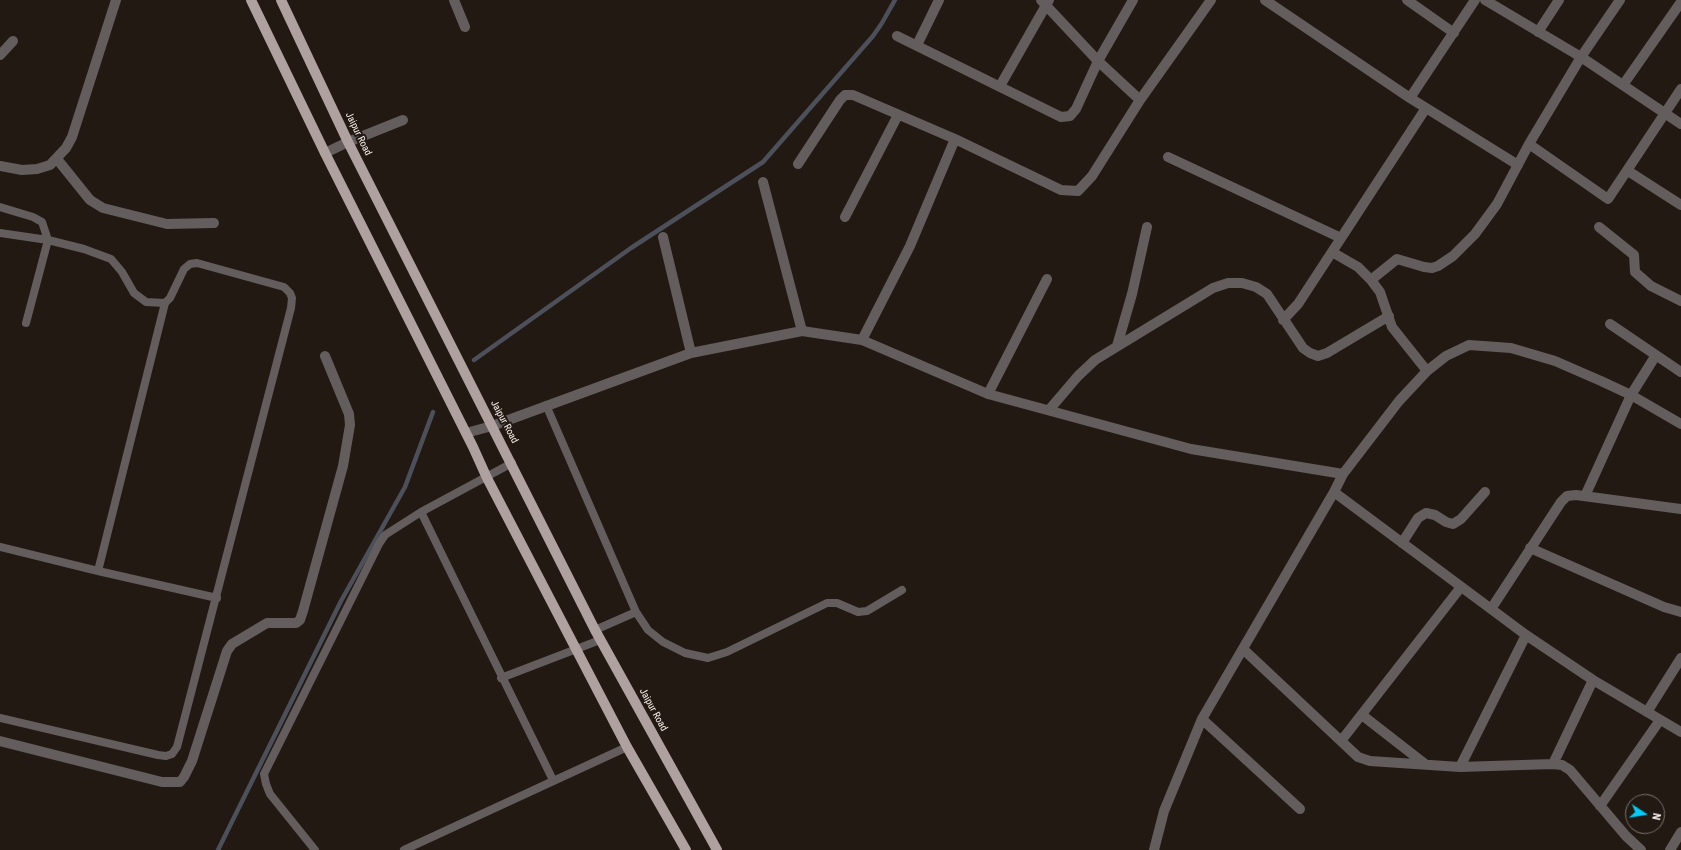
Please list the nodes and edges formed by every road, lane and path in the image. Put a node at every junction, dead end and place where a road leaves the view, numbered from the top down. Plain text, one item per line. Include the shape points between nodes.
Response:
1 (116, 0) edge
2 (252, 0) edge
3 (281, 0) edge
4 (454, 0) edge
5 (939, 0) edge
6 (1133, 0) edge
7 (1211, 0) edge
8 (1265, 0) edge
9 (1407, 0) edge
10 (1475, 0) edge
11 (1485, 0) edge
12 (1559, 0) edge
13 (1620, 0) edge
14 (1045, 1) edge
15 (1681, 2) edge
16 (465, 27) dead end
17 (1454, 32) junction
18 (1538, 32) junction
19 (897, 36) dead end
20 (13, 41) dead end
21 (916, 45) junction
22 (0, 55) edge
23 (1581, 57) junction
24 (1098, 61) junction
25 (1624, 85) junction
26 (1000, 86) junction
27 (1681, 89) edge
28 (1410, 98) junction
29 (1140, 100) junction
30 (1426, 108) junction
31 (1665, 113) junction
32 (898, 115) junction
33 (403, 120) dead end
34 (1681, 124) edge
35 (955, 139) junction
36 (348, 142) junction
37 (1530, 144) junction
38 (325, 153) junction
39 (1168, 157) dead end
40 (57, 159) junction
41 (798, 164) dead end
42 (1518, 165) junction
43 (0, 166) edge
44 (1628, 171) junction
45 (764, 182) dead end
46 (1681, 205) edge
47 (0, 207) edge
48 (845, 217) dead end
49 (214, 223) dead end
50 (1147, 227) dead end
51 (1599, 227) dead end
52 (0, 233) edge
53 (662, 237) dead end
54 (1341, 238) junction
55 (48, 240) junction
56 (1332, 252) junction
57 (1047, 279) dead end
58 (1371, 280) junction
59 (1681, 301) edge
60 (165, 303) junction
61 (1389, 316) junction
62 (1283, 320) junction
63 (26, 323) dead end
64 (1610, 324) dead end
65 (802, 331) junction
66 (862, 340) junction
67 (1117, 346) junction
68 (690, 353) junction
69 (1656, 355) junction
70 (325, 356) dead end
71 (1427, 371) junction
72 (1681, 372) edge
73 (988, 394) junction
74 (1631, 395) junction
75 (546, 405) junction
76 (1049, 410) junction
77 (1681, 424) edge
78 (492, 426) junction
79 (466, 433) junction
80 (512, 463) junction
81 (1343, 474) junction
82 (487, 478) junction
83 (1334, 492) junction
84 (1485, 492) dead end
85 (1585, 496) junction
86 (1681, 509) edge
87 (421, 512) junction
88 (1402, 543) junction
89 (0, 547) edge
90 (1530, 548) junction
91 (98, 571) junction
92 (1461, 587) junction
93 (902, 590) dead end
94 (217, 598) junction
95 (1491, 609) junction
96 (636, 612) junction
97 (1681, 612) edge
98 (595, 630) junction
99 (1526, 635) junction
100 (600, 640) junction
101 (1243, 648) junction
102 (576, 650) junction
103 (1681, 658) edge
104 (501, 678) junction
105 (1593, 680) junction
106 (1647, 712) junction
107 (1362, 715) junction
108 (0, 718) edge
109 (1202, 719) junction
110 (1660, 720) junction
111 (1681, 732) edge
112 (0, 741) edge
113 (1341, 741) junction
114 (627, 747) junction
115 (1425, 764) junction
116 (1552, 764) junction
117 (1460, 767) junction
118 (553, 780) junction
119 (1600, 806) junction
120 (1300, 809) dead end
121 (1681, 832) edge
122 (315, 850) edge
123 (404, 850) edge
124 (686, 850) edge
125 (717, 850) edge
126 (1154, 850) edge
127 (1641, 850) edge
128 (1670, 850) edge

1 - 40 street via 72,137
2 - 38 main road
3 - 36 main road, Jaipur Road
4 - 16 street
5 - 21 street
6 - 24 street
7 - 29 street
8 - 28 street
9 - 17 street
10 - 17 street
11 - 18 street
12 - 18 street
13 - 23 street
14 - 24 street
14 - 26 street
15 - 25 street
17 - 28 street
18 - 23 street
19 - 21 street
20 - 22 street
21 - 26 street
23 - 25 street
23 - 37 street
24 - 26 street via 1076,109 1070,116 1061,117
24 - 29 street
25 - 31 street
27 - 31 street
28 - 30 street
29 - 35 street via 1092,176 1078,191 1061,190
30 - 42 street
30 - 54 street
31 - 34 street
31 - 44 street
32 - 35 street
32 - 41 street via 853,95 845,95
32 - 48 street
33 - 36 street
35 - 66 street via 910,246
36 - 38 street
36 - 78 main road, Jaipur Road
37 - 42 street
37 - 44 street via 1608,199
38 - 79 main road
39 - 54 street
40 - 43 street via 50,165 37,169 22,170
40 - 49 street via 90,200 103,208 167,224
42 - 58 street via 1497,204 1475,234 1445,262 1432,268 1397,259
44 - 46 street
45 - 65 street
47 - 55 lane via 42,222
50 - 67 street
51 - 59 street via 1634,255 1635,272 1651,286
52 - 55 lane
53 - 68 street
54 - 56 street
55 - 60 lane via 111,259 141,299 146,302
55 - 63 lane
56 - 58 street via 1358,267
56 - 62 street via 1298,304
57 - 73 street
58 - 61 street via 1380,292
60 - 91 lane
60 - 94 lane via 184,269 190,264 198,263 284,287 292,298
61 - 62 street via 1318,356 1303,348
61 - 71 street via 1392,327
62 - 67 street via 1267,294 1242,283 1228,283 1213,288
64 - 69 street
65 - 66 street
65 - 68 street
66 - 73 street
67 - 76 street via 1095,360
68 - 75 street
69 - 72 street
69 - 74 street
70 - 112 street via 349,414 350,425 343,466 300,620 296,623 266,623 232,644 223,662 192,761 180,782 162,782
71 - 74 street via 1446,356 1469,345 1486,345 1511,348 1555,361
71 - 81 street via 1399,401
73 - 76 street
74 - 77 street
74 - 85 street
75 - 78 street
75 - 96 lane
76 - 81 street via 1191,449
78 - 79 street
78 - 80 main road, Jaipur Road
79 - 82 main road
80 - 82 lane
80 - 98 main road, Jaipur Road
81 - 83 street
82 - 87 lane
82 - 102 main road
83 - 88 street
83 - 101 street
84 - 88 street via 1454,524 1426,513 1418,518
85 - 86 street
85 - 90 street via 1567,496
87 - 104 lane
87 - 122 lane via 385,535 379,544 264,774 270,794
88 - 92 street
89 - 91 lane
90 - 95 street
90 - 97 street via 1664,608
91 - 94 lane
92 - 95 street
92 - 107 street
93 - 96 lane via 866,612 858,612 837,603 827,603 726,652 708,658 685,653 663,642 648,630
94 - 108 lane via 181,738 172,754 158,755
95 - 99 street
96 - 98 lane
98 - 100 main road, Jaipur Road
99 - 105 street
99 - 117 street
100 - 102 lane
100 - 125 main road, Jaipur Road
101 - 109 street
101 - 113 street
102 - 104 lane
102 - 114 main road
103 - 106 street
104 - 118 lane
105 - 106 street
105 - 116 street
106 - 110 street
107 - 113 street
107 - 115 street
109 - 120 street
109 - 126 street via 1164,811
110 - 111 street
110 - 119 street
113 - 115 street via 1358,757
114 - 118 lane
114 - 124 main road
115 - 117 street
116 - 117 street
116 - 119 street via 1562,765 1570,770
118 - 123 lane
119 - 127 street
121 - 128 street

